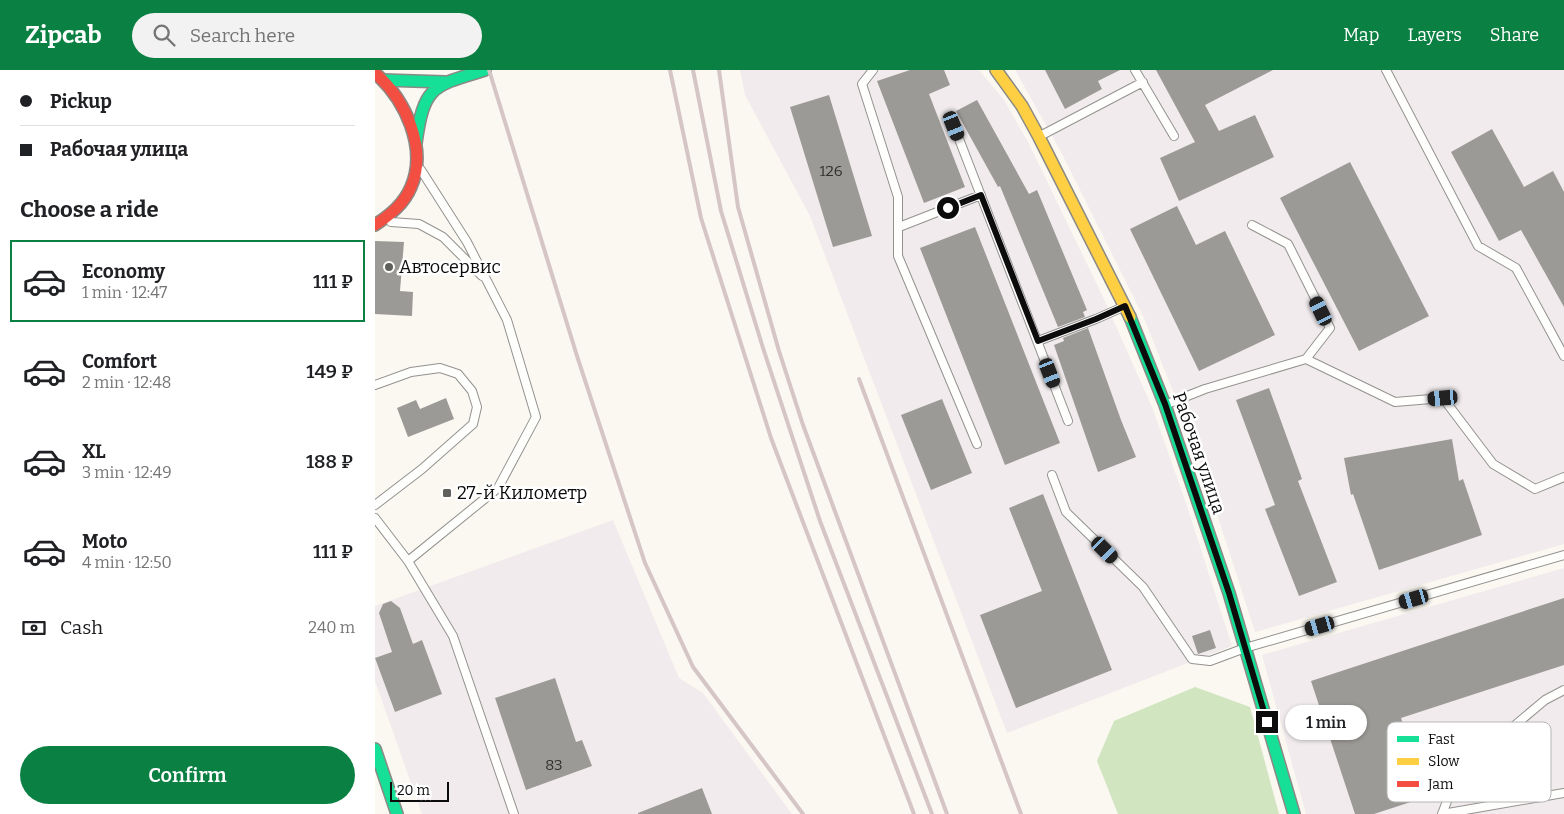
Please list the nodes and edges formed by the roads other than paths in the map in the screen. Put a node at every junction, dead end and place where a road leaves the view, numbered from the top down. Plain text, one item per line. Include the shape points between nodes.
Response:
1 (485, 70) edge
2 (873, 70) edge
3 (996, 70) edge
4 (1135, 70) edge
5 (1385, 70) edge
6 (378, 75) edge
7 (445, 82) junction
8 (1143, 82) junction
9 (954, 126) dead end
10 (1174, 136) dead end
11 (1039, 137) junction
12 (416, 143) junction
13 (418, 165) junction
14 (981, 195) junction
15 (378, 223) edge
16 (1252, 224) dead end
17 (899, 227) junction
18 (487, 281) junction
19 (1125, 306) junction
20 (1038, 341) junction
21 (1564, 356) edge
22 (1307, 359) junction
23 (375, 385) edge
24 (1165, 404) junction
25 (1068, 421) dead end
26 (977, 444) dead end
27 (1052, 475) dead end
28 (1564, 478) edge
29 (375, 504) edge
30 (375, 518) edge
31 (1564, 555) edge
32 (408, 561) junction
33 (1245, 648) junction
34 (1564, 690) edge
35 (1519, 722) edge
36 (375, 750) edge
37 (1564, 793) edge
38 (1551, 795) edge
39 (1447, 802) edge
40 (1512, 802) edge
41 (397, 814) edge
42 (514, 814) edge
43 (1294, 814) edge
44 (1442, 814) edge

1 - 7 street
2 - 17 lane via 862,84 898,197
3 - 11 street, Рабочая улица
4 - 8 lane
5 - 21 lane via 1478,246 1516,268
6 - 7 street
6 - 12 street via 409,119
7 - 12 street via 424,102
8 - 10 lane
8 - 11 lane
9 - 14 lane
11 - 19 street, Рабочая улица
12 - 13 street
13 - 15 street via 413,185 398,206
13 - 18 lane via 467,242
14 - 17 lane
14 - 20 lane
15 - 18 lane via 419,224 443,237
16 - 22 lane via 1288,244 1329,328
17 - 26 lane via 898,256
18 - 32 lane via 507,320 536,417 498,488
19 - 20 lane
19 - 24 street, Рабочая улица
20 - 25 lane
22 - 24 lane via 1205,388
22 - 28 lane via 1395,402 1443,398 1493,464 1535,489
23 - 29 lane via 411,372 440,368 459,374 472,391 477,407 473,424 422,469
24 - 33 street, Рабочая улица
27 - 33 lane via 1066,512 1143,587 1192,659 1210,662
30 - 32 lane
31 - 33 lane
32 - 42 lane via 453,636
33 - 43 street, Рабочая улица
34 - 35 lane via 1545,700
36 - 41 street
37 - 38 lane
39 - 44 lane
40 - 44 lane

